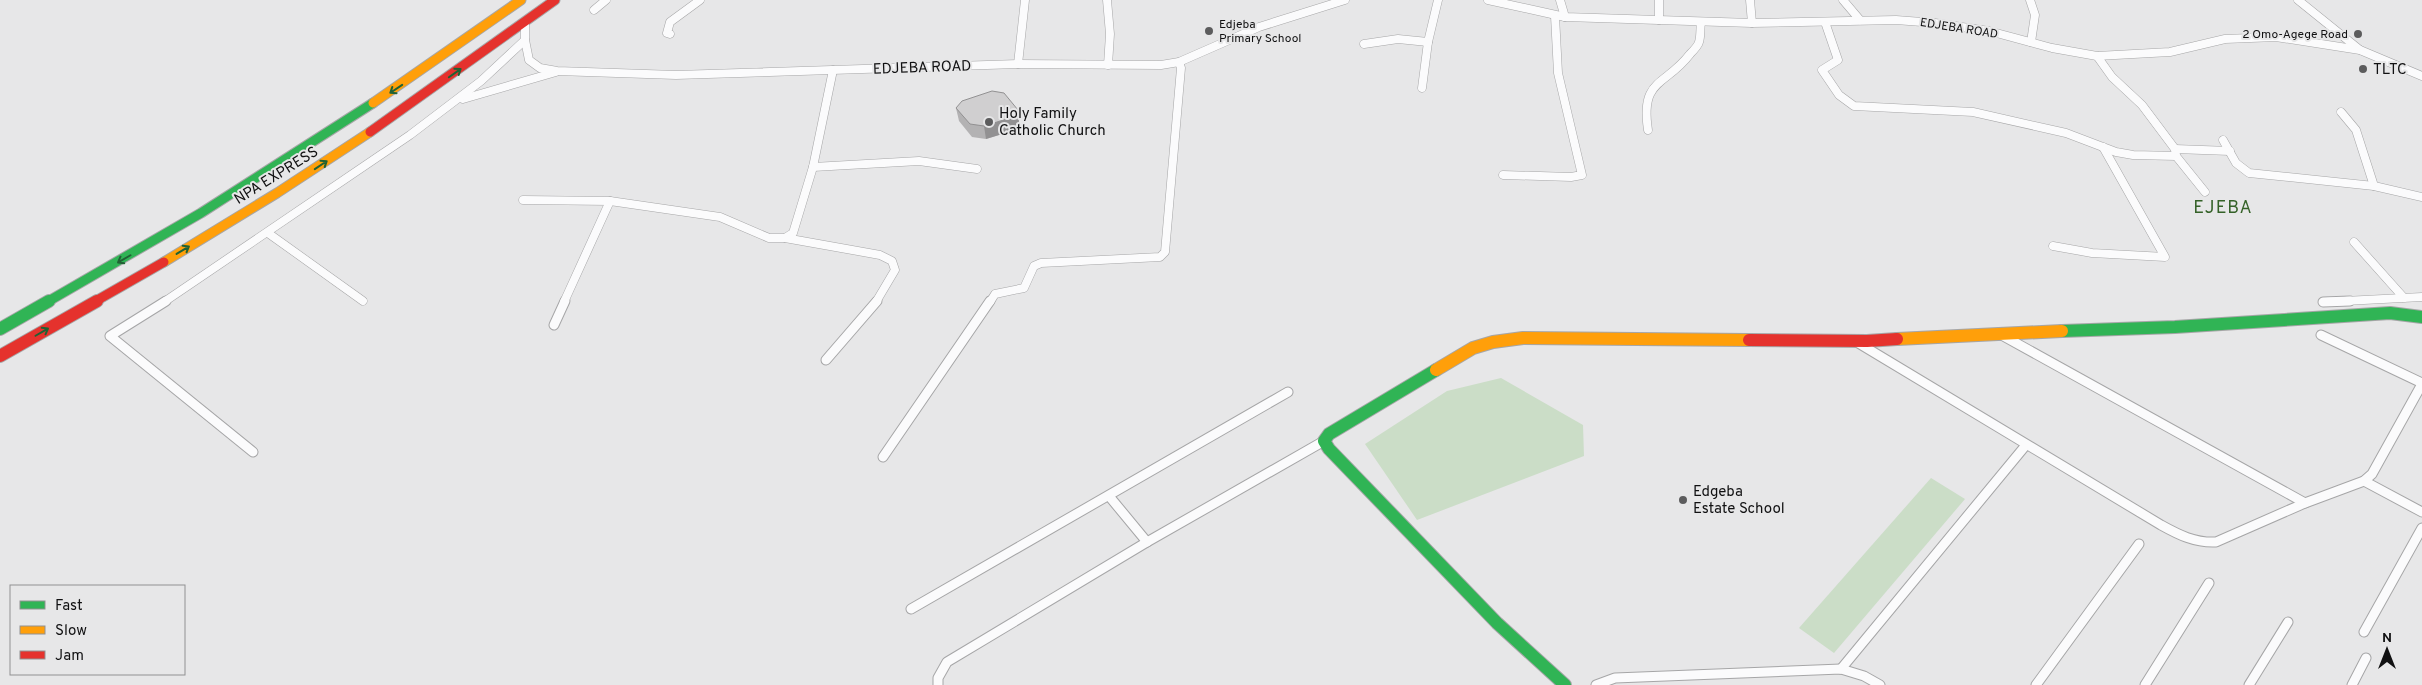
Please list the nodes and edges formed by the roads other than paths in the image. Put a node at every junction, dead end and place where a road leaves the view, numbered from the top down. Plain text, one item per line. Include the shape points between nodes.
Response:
1 (521, 0) edge
2 (555, 0) edge
3 (606, 0) edge
4 (700, 0) edge
5 (1025, 0) edge
6 (1107, 0) edge
7 (1344, 0) edge
8 (1438, 0) edge
9 (1488, 0) edge
10 (1560, 0) edge
11 (1660, 0) edge
12 (1750, 0) edge
13 (1843, 0) edge
14 (2030, 0) edge
15 (2298, 0) edge
16 (594, 10) dead end
17 (1555, 16) junction
18 (1565, 17) junction
19 (1659, 20) junction
20 (1860, 20) junction
21 (525, 22) junction
22 (1701, 22) junction
23 (1825, 22) junction
24 (1752, 23) junction
25 (670, 34) dead end
26 (525, 40) junction
27 (1428, 42) junction
28 (2031, 42) junction
29 (1364, 44) dead end
30 (2360, 50) junction
31 (2097, 56) junction
32 (1179, 62) junction
33 (1018, 64) junction
34 (1108, 65) junction
35 (833, 70) junction
36 (557, 71) junction
37 (2422, 76) edge
38 (1422, 88) dead end
39 (460, 100) junction
40 (2341, 112) dead end
41 (1648, 130) dead end
42 (2223, 140) dead end
43 (2103, 146) junction
44 (2230, 151) junction
45 (2176, 153) junction
46 (812, 167) junction
47 (976, 168) dead end
48 (1503, 175) dead end
49 (2374, 186) junction
50 (2205, 192) dead end
51 (2422, 197) edge
52 (522, 200) dead end
53 (610, 201) junction
54 (268, 233) junction
55 (784, 238) junction
56 (2354, 242) dead end
57 (2052, 246) dead end
58 (2422, 297) edge
59 (2404, 298) junction
60 (363, 301) dead end
61 (2323, 302) dead end
62 (2422, 317) edge
63 (554, 325) dead end
64 (0, 329) edge
65 (1998, 333) junction
66 (2322, 335) dead end
67 (1855, 341) junction
68 (0, 356) edge
69 (826, 360) dead end
70 (2422, 383) edge
71 (1288, 392) dead end
72 (1324, 441) junction
73 (2026, 445) junction
74 (253, 452) dead end
75 (883, 457) dead end
76 (2364, 481) junction
77 (1109, 496) junction
78 (2305, 503) junction
79 (2422, 512) edge
80 (2422, 528) edge
81 (1147, 542) junction
82 (2139, 544) dead end
83 (2209, 582) dead end
84 (912, 610) dead end
85 (2288, 622) dead end
86 (2364, 632) dead end
87 (2366, 658) dead end
88 (1841, 669) junction
89 (938, 685) edge
90 (1565, 685) edge
91 (1596, 685) edge
92 (1880, 685) edge
93 (2036, 685) edge
94 (2145, 685) edge
95 (2249, 685) edge
96 (2352, 685) edge

1 -> 64 street, NPA EXPRESS via 404,84 268,174
2 - 21 street, NPA EXPRESS
3 - 16 street
4 - 25 street via 670,22 667,33
5 - 33 street
6 - 34 street
7 - 32 street, EDJEBA ROAD via 1259,27
8 - 27 street
9 - 17 street, EDJEBA ROAD
10 - 18 street
11 - 19 street
12 - 24 street
13 - 20 street
14 - 28 street via 2035,16
15 - 30 street
17 - 18 street, EDJEBA ROAD
17 - 48 street via 1558,73 1582,174 1571,177
18 - 19 street, EDJEBA ROAD
19 - 22 street, EDJEBA ROAD
20 - 23 street, EDJEBA ROAD
20 - 28 street, EDJEBA ROAD via 1935,23 1989,31
21 - 26 street, EDJEBA ROAD
68 -> 21 street, NPA EXPRESS via 157,266 316,168
22 - 24 street, EDJEBA ROAD
22 - 41 street via 1699,43 1683,64 1660,81 1648,99 1645,110
23 - 24 street, EDJEBA ROAD
23 - 43 street via 1838,60 1822,70 1849,104 1973,112 2066,133
26 - 36 street, EDJEBA ROAD via 529,60 540,68
26 - 39 street
27 - 29 street via 1398,39
27 - 38 street
28 - 31 street, EDJEBA ROAD
30 - 31 street, EDJEBA ROAD via 2303,40 2244,37 2170,52
30 - 37 street, EDJEBA ROAD
31 - 45 street via 2112,77 2142,105
32 - 34 street, EDJEBA ROAD
32 - 75 street via 1177,136 1165,252 1160,256 1041,263 1034,266 1024,288 995,294
33 - 34 street, EDJEBA ROAD
33 - 35 street, EDJEBA ROAD
35 - 36 street, EDJEBA ROAD via 676,75
35 - 46 street
36 - 39 street
39 - 54 street
40 - 49 street via 2356,130
42 - 44 street
43 - 45 street via 2133,156
43 - 57 street via 2165,257 2092,253
44 - 45 street
44 - 49 street via 2241,168 2259,176
45 - 50 street
46 - 47 street via 919,162
46 - 55 street via 793,233
49 - 51 street
52 - 53 street
53 - 55 street via 720,217 769,238
53 - 63 street
54 - 60 street
54 - 74 street via 110,336
55 - 69 street via 880,256 892,262 895,270 878,299
56 - 59 street
58 - 59 street
59 - 61 street
62 - 65 street via 2390,313 2175,327
65 - 67 street
65 - 78 street
66 - 70 street
67 - 72 street via 1523,338 1493,342 1473,348 1452,360 1329,434
67 - 73 street
70 - 76 street via 2372,474
71 - 77 street
72 - 81 street
72 - 90 street via 1497,623
73 - 78 street via 2190,540 2203,543 2216,542
73 - 88 street
76 - 78 street
76 - 79 street
77 - 81 street
77 - 84 street
80 - 86 street
81 - 89 street via 947,662 938,678
82 - 93 street
83 - 94 street
85 - 95 street
87 - 96 street
88 - 91 street via 1615,678
88 - 92 street

